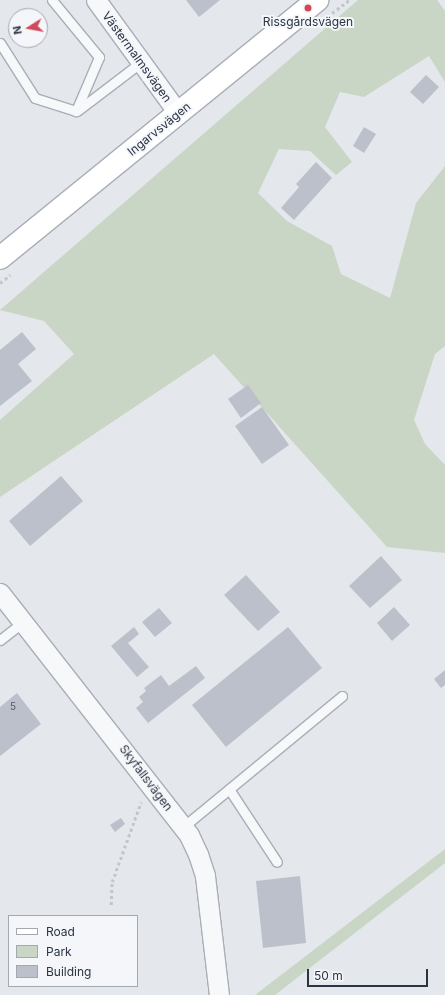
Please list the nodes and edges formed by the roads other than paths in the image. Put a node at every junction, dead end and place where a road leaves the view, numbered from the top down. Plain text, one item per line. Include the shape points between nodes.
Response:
1 (52, 0) edge
2 (96, 0) edge
3 (318, 0) edge
4 (0, 43) edge
5 (140, 63) junction
6 (76, 111) junction
7 (178, 113) junction
8 (0, 258) edge
9 (0, 593) edge
10 (23, 622) junction
11 (0, 640) edge
12 (342, 696) dead end
13 (229, 789) junction
14 (183, 827) junction
15 (277, 862) dead end
16 (219, 995) edge

1 - 6 lane via 99,57
2 - 5 street, Västermalmsvägen
3 - 7 street, Ingarvsvägen
4 - 6 lane via 35,98
5 - 6 lane
5 - 7 street, Västermalmsvägen
7 - 8 street, Ingarvsvägen
9 - 10 street, Skyfallsvägen
10 - 11 lane
10 - 14 street, Skyfallsvägen
12 - 13 lane
13 - 14 lane
13 - 15 lane
14 - 16 street, Skyfallsvägen via 198,854 205,876

